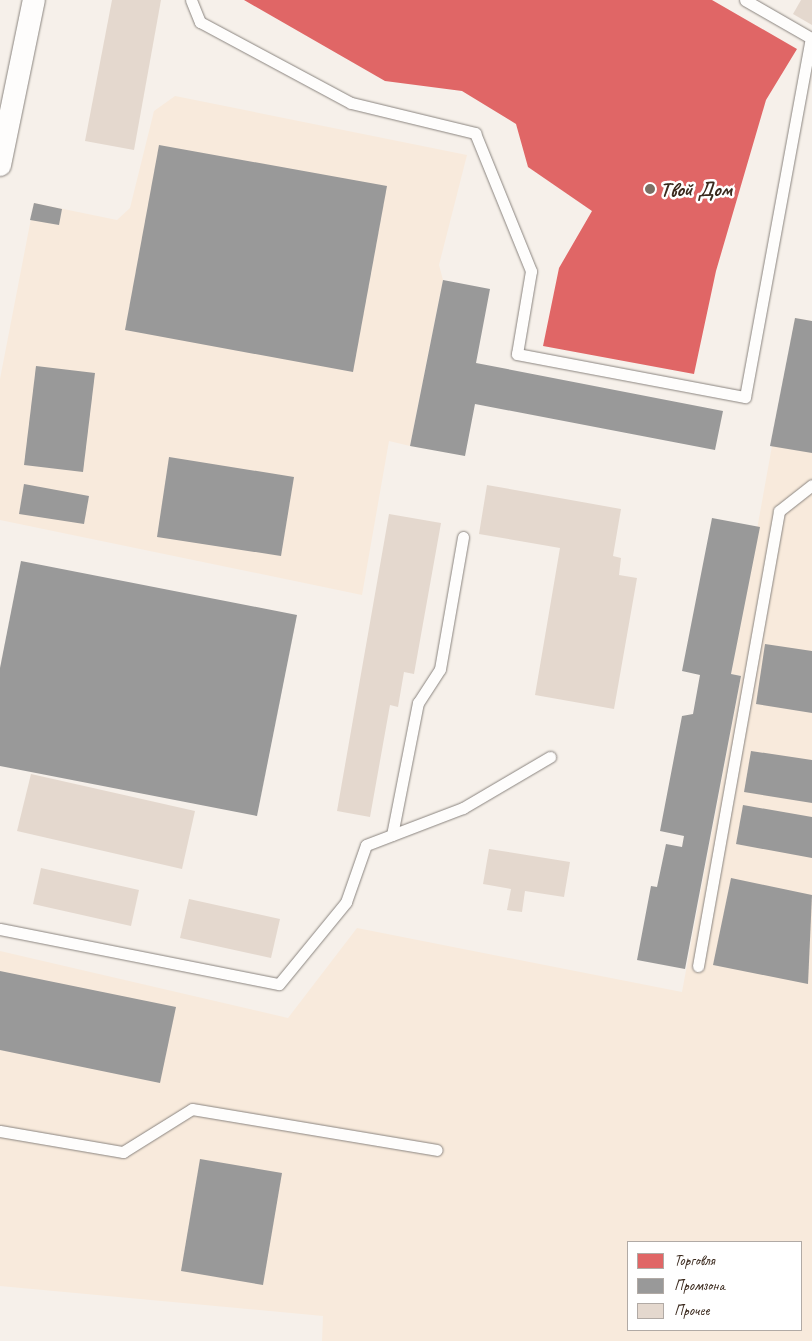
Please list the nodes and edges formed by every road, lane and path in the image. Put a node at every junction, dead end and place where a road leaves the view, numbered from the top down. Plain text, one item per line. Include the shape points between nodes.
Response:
1 (34, 0) edge
2 (192, 0) edge
3 (745, 0) edge
4 (0, 165) edge
5 (812, 485) edge
6 (463, 537) dead end
7 (550, 757) dead end
8 (392, 835) junction
9 (0, 929) edge
10 (698, 966) dead end
11 (0, 1130) edge
12 (437, 1150) dead end

1 - 4 street
2 - 3 lane via 200,22 351,103 475,133 531,271 517,354 745,397 810,38
5 - 10 lane via 779,511
6 - 8 lane via 440,669 418,703
7 - 8 lane via 463,808
8 - 9 lane via 366,845 346,902 279,984
11 - 12 lane via 123,1152 192,1109

